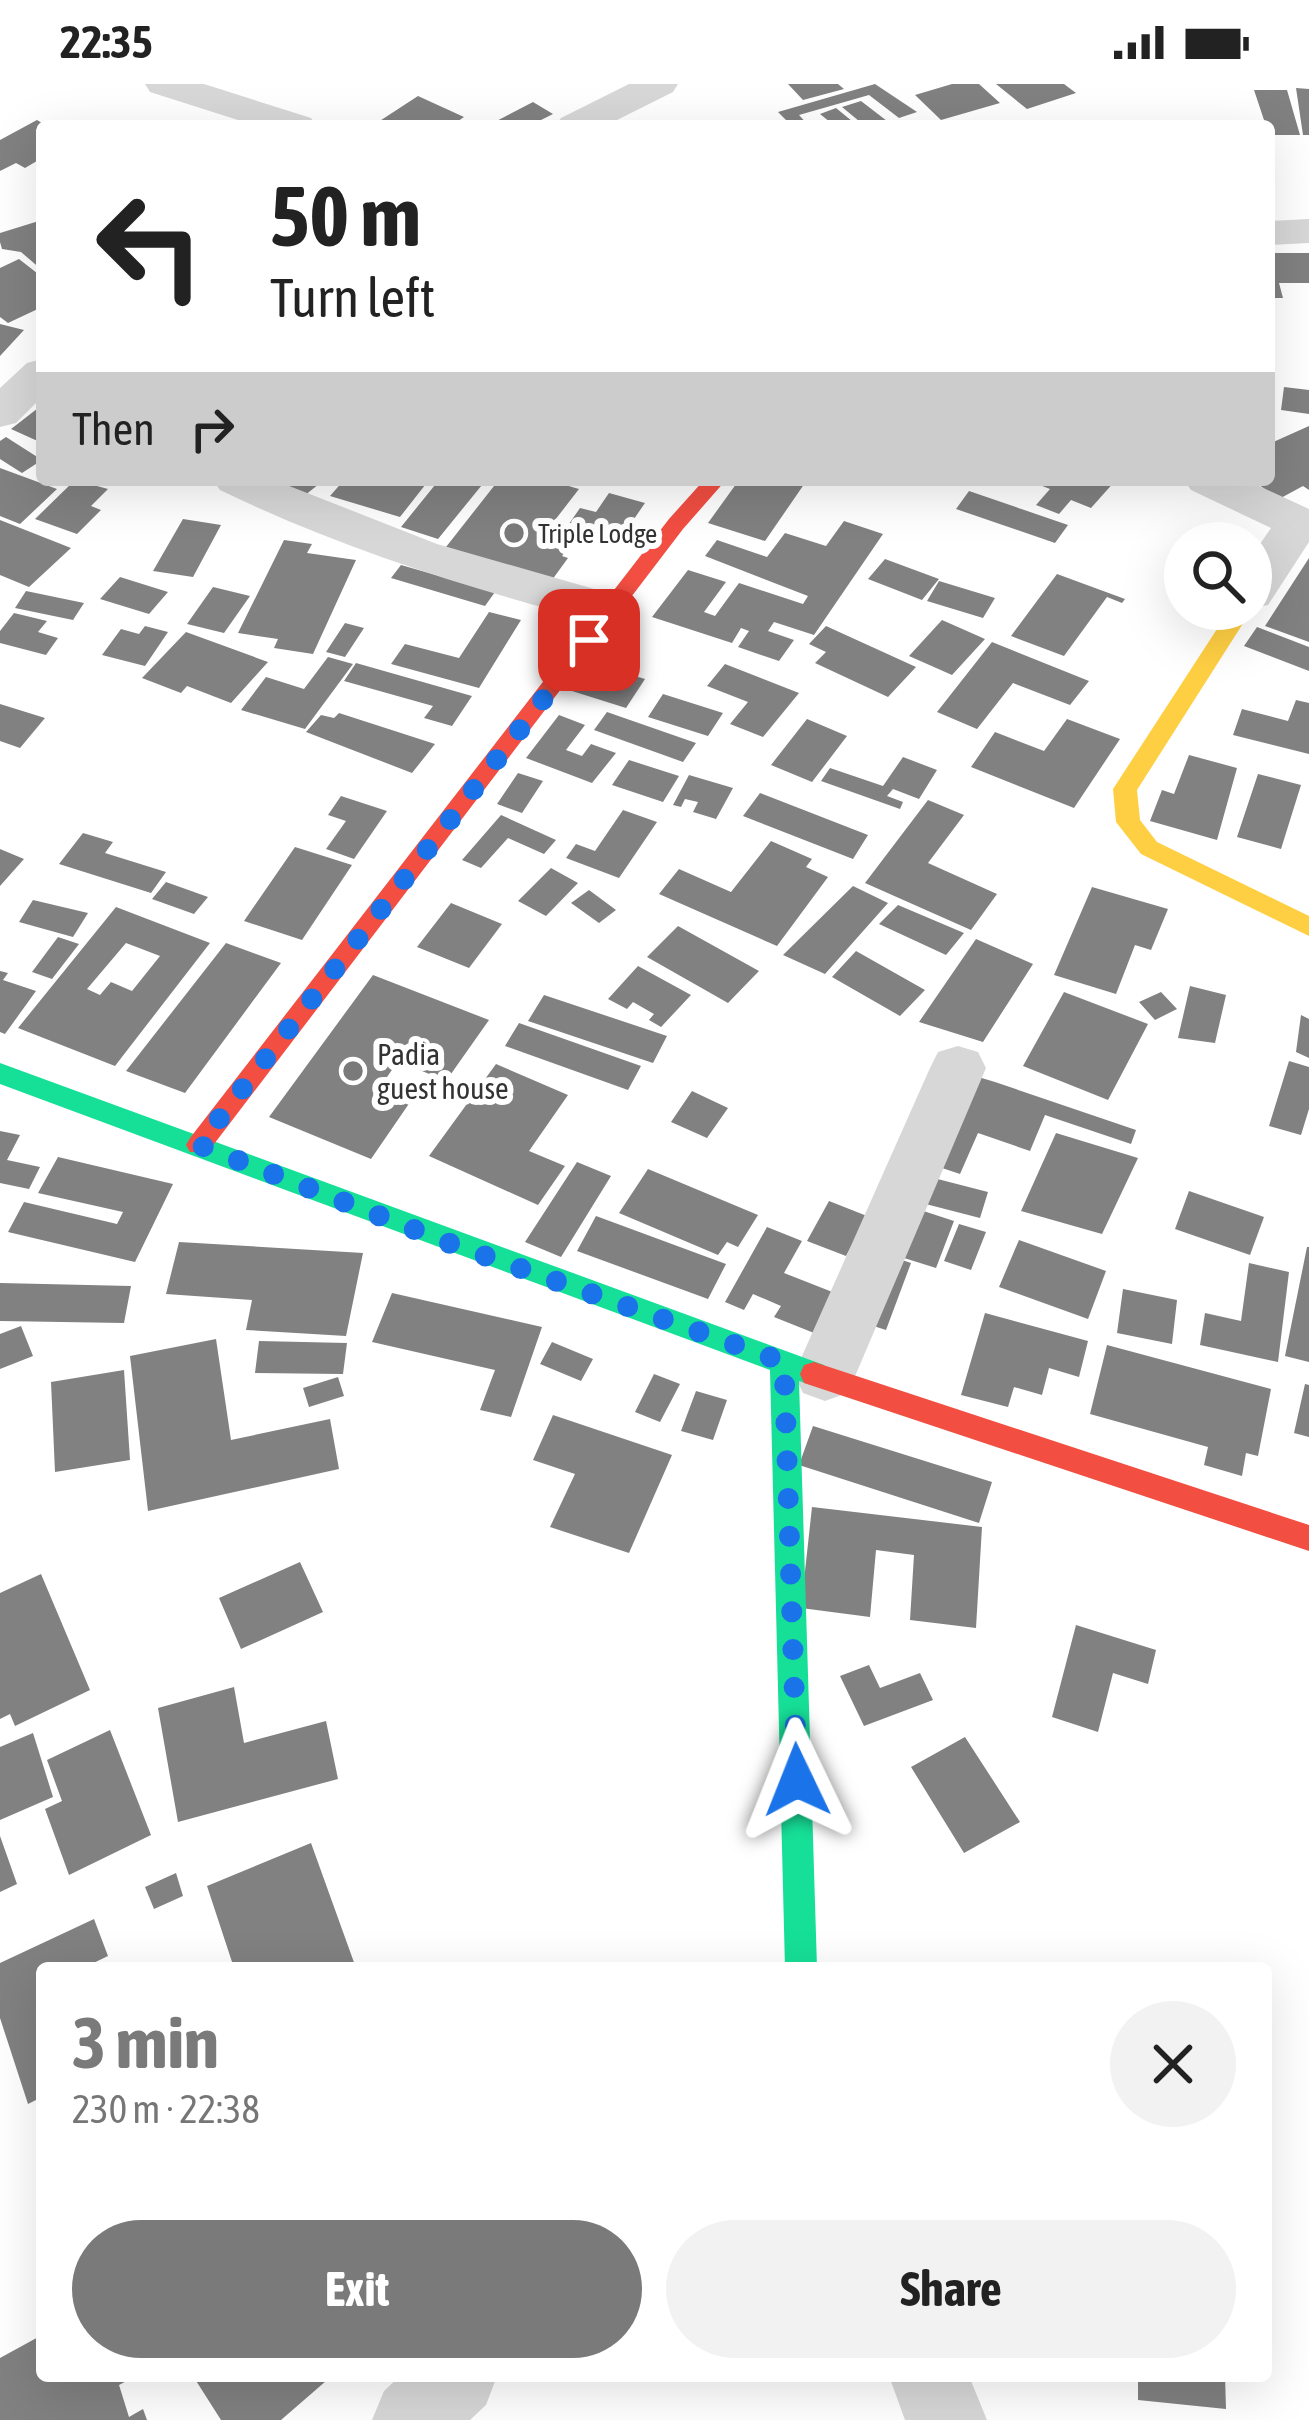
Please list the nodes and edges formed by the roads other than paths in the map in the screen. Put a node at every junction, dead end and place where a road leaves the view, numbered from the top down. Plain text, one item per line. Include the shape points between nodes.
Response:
1 (164, 84) edge
2 (658, 84) edge
3 (277, 120) edge
4 (587, 120) edge
5 (1309, 231) edge
6 (1275, 233) edge
7 (36, 378) edge
8 (0, 413) edge
9 (248, 486) edge
10 (711, 486) edge
11 (1220, 486) edge
12 (1303, 524) edge
13 (1272, 566) edge
14 (612, 610) junction
15 (1227, 630) edge
16 (1309, 927) edge
17 (958, 1068) dead end
18 (0, 1073) edge
19 (199, 1145) junction
20 (805, 1368) junction
21 (1309, 1538) edge
22 (802, 1962) edge
23 (451, 2382) edge
24 (931, 2382) edge
25 (413, 2420) edge
26 (946, 2420) edge

1 - 3 street
2 - 4 street
5 - 6 street
7 - 8 street
9 - 14 street via 516,585
10 - 14 street
11 - 12 street
12 - 13 street
14 - 19 street
15 - 16 street via 1125,789 1122,807 1129,831 1149,848
17 - 20 street
18 - 19 street
19 - 20 street
20 - 21 street
20 - 22 street
23 - 25 street
24 - 26 street

